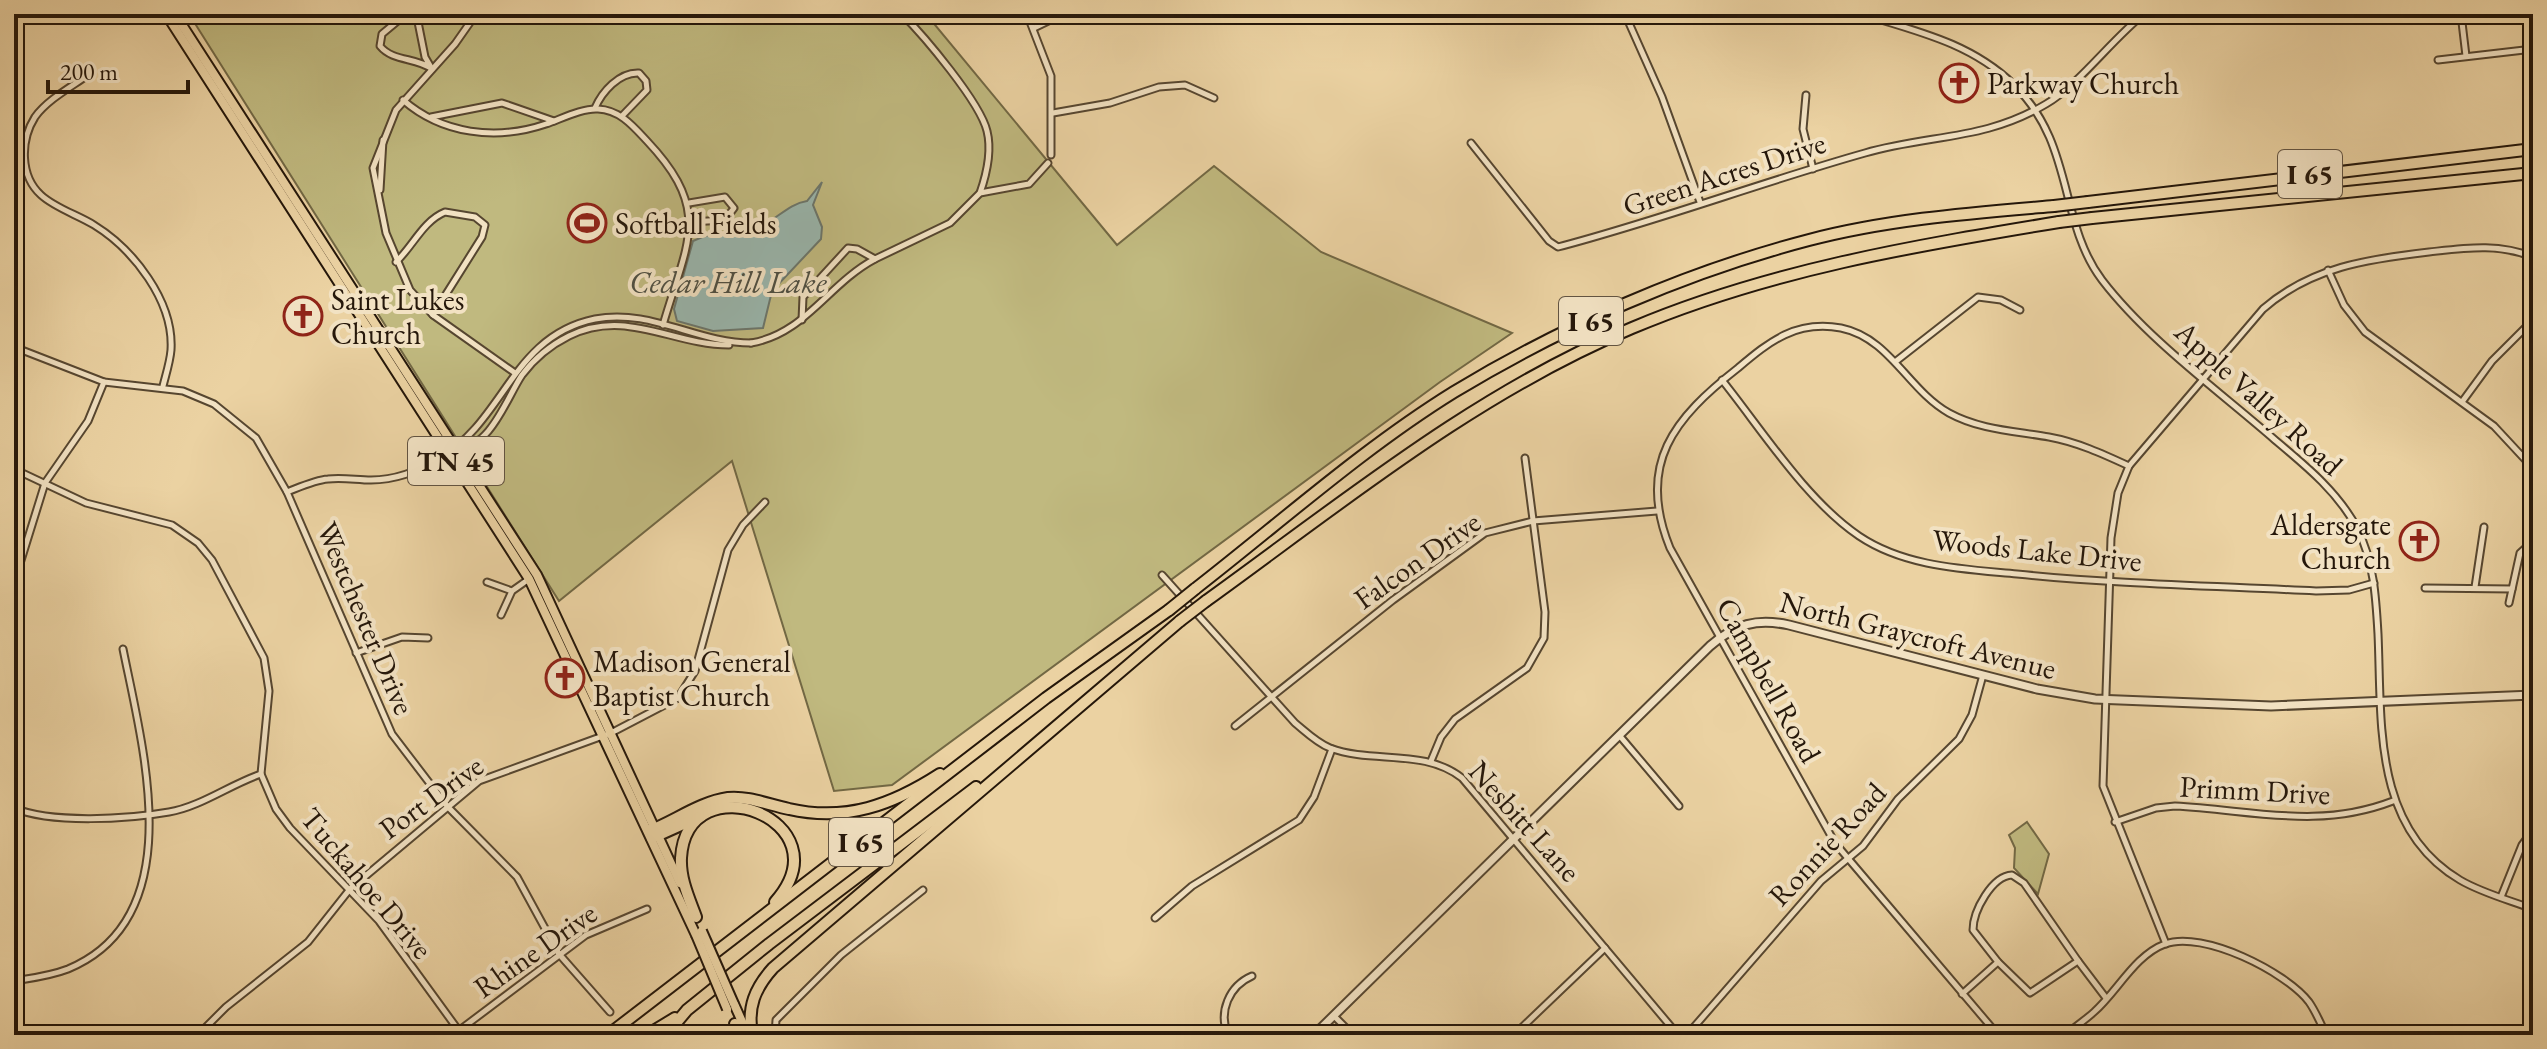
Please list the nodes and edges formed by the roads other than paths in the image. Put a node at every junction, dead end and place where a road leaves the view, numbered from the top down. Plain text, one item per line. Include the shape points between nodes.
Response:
1 (166, 14) edge
2 (175, 14) edge
3 (476, 14) edge
4 (902, 14) edge
5 (1027, 14) edge
6 (1063, 14) edge
7 (1625, 14) edge
8 (1861, 14) edge
9 (2144, 14) edge
10 (2461, 14) edge
11 (1034, 28) junction
12 (2533, 49) edge
13 (2466, 56) junction
14 (2438, 60) dead end
15 (432, 69) junction
16 (88, 75) dead end
17 (1806, 95) dead end
18 (1214, 98) dead end
19 (403, 100) junction
20 (595, 108) junction
21 (2035, 110) junction
22 (1053, 113) junction
23 (622, 116) junction
24 (426, 117) junction
25 (554, 121) junction
26 (1471, 143) dead end
27 (2533, 149) edge
28 (1051, 155) dead end
29 (1048, 163) dead end
30 (1813, 169) junction
31 (2533, 173) edge
32 (980, 193) junction
33 (689, 203) junction
34 (1700, 203) junction
35 (690, 222) junction
36 (2533, 257) edge
37 (875, 259) junction
38 (396, 262) junction
39 (2328, 270) junction
40 (2020, 310) dead end
41 (433, 315) junction
42 (2533, 320) edge
43 (802, 321) junction
44 (662, 326) junction
45 (14, 347) edge
46 (1895, 362) junction
47 (514, 372) junction
48 (2203, 376) junction
49 (521, 377) junction
50 (1722, 380) junction
51 (104, 382) junction
52 (163, 386) junction
53 (2462, 402) junction
54 (452, 450) junction
55 (1525, 458) dead end
56 (2129, 466) junction
57 (2533, 468) edge
58 (14, 469) edge
59 (45, 483) junction
60 (287, 492) junction
61 (765, 502) dead end
62 (1657, 511) junction
63 (1533, 521) junction
64 (2484, 527) dead end
65 (2533, 541) edge
66 (1162, 575) dead end
67 (533, 577) junction
68 (487, 582) dead end
69 (2109, 582) junction
70 (14, 583) edge
71 (2374, 583) junction
72 (2475, 587) junction
73 (2425, 588) dead end
74 (2512, 589) junction
75 (512, 591) junction
76 (2509, 603) dead end
77 (501, 615) dead end
78 (1720, 637) junction
79 (428, 638) dead end
80 (123, 649) dead end
81 (356, 653) junction
82 (1983, 675) junction
83 (2533, 695) edge
84 (1273, 698) junction
85 (2104, 700) junction
86 (2381, 702) junction
87 (1065, 719) junction
88 (1235, 726) dead end
89 (608, 734) junction
90 (1619, 735) junction
91 (998, 736) junction
92 (1332, 749) junction
93 (1431, 762) junction
94 (261, 774) junction
95 (2393, 801) junction
96 (447, 806) junction
97 (1679, 806) dead end
98 (14, 808) edge
99 (716, 810) junction
100 (147, 812) junction
101 (2115, 822) junction
102 (2533, 830) edge
103 (654, 834) junction
104 (1514, 838) junction
105 (1847, 860) junction
106 (350, 889) junction
107 (923, 890) dead end
108 (2501, 897) junction
109 (647, 909) dead end
110 (2533, 909) edge
111 (696, 917) junction
112 (1155, 918) dead end
113 (699, 933) junction
114 (2166, 944) junction
115 (723, 946) junction
116 (1605, 948) junction
117 (559, 954) junction
118 (2078, 961) junction
119 (1998, 962) junction
120 (1252, 976) dead end
121 (14, 981) edge
122 (1962, 994) junction
123 (2107, 999) junction
124 (730, 1007) junction
125 (687, 1010) junction
126 (610, 1012) dead end
127 (1334, 1016) junction
128 (737, 1031) edge
129 (202, 1033) edge
130 (456, 1033) edge
131 (608, 1035) edge
132 (647, 1035) edge
133 (666, 1035) edge
134 (750, 1035) edge
135 (775, 1035) edge
136 (1228, 1035) edge
137 (1314, 1035) edge
138 (1353, 1035) edge
139 (1514, 1035) edge
140 (1678, 1035) edge
141 (1687, 1035) edge
142 (1998, 1035) edge
143 (2065, 1035) edge
144 (2326, 1035) edge

1 - 54 main road, TN 45
2 - 54 main road, TN 45
3 - 15 street
4 - 32 street via 984,121 989,147
5 - 11 street
6 - 11 street
7 - 34 street
8 - 21 street, Apple Valley Road via 1973,51 2016,86
9 - 21 street via 2049,103
10 - 13 street
11 - 22 street via 1051,76
12 - 13 street
13 - 14 street
15 - 15 street via 414,16 406,14 382,34 380,46 387,54
15 - 19 street
16 - 52 street via 35,118 24,166 43,198 97,226 157,292 171,349
17 - 30 street via 1803,129
18 - 22 street via 1185,85 1159,87
19 - 24 street
19 - 38 street via 383,135 379,203
20 - 23 street
20 - 23 street via 603,91 628,74 639,73 647,90
20 - 25 street
21 - 30 street, Green Acres Drive via 1979,134 1870,152
21 - 48 street, Apple Valley Road via 2064,172 2093,267 2123,304
22 - 28 street
23 - 33 street via 670,166
24 - 25 street via 456,130 488,132 525,130
24 - 25 street via 492,103
26 - 34 street, Green Acres Drive via 1558,247 1647,224
27 - 91 highway, I 65, bridge via 1944,216 1810,240 1703,274 1580,326 1454,392
29 - 32 street via 1029,184
30 - 34 street, Green Acres Drive
31 - 87 highway, I 65, bridge via 2059,222 1871,254 1718,295 1633,327 1540,373 1406,455 1180,621
32 - 37 street via 950,223
33 - 35 street
33 - 35 street via 725,197 734,208 725,220
35 - 44 street
36 - 39 street via 2475,247
37 - 43 street
37 - 43 street via 848,248 803,297
38 - 41 street via 410,290
38 - 41 street via 428,222 445,212 475,217 485,225
39 - 48 street via 2282,292
39 - 53 street via 2344,305 2365,332
40 - 46 street via 1978,297
41 - 47 street
42 - 53 street via 2492,361
43 - 44 street via 751,343 717,345
44 - 47 street via 615,317 579,324 544,343
44 - 49 street via 616,323 581,331 551,347
45 - 51 street, Westchester Drive
46 - 50 street, Campbell Road via 1867,338 1841,328 1796,329 1776,337
46 - 56 street via 1933,402 1965,421 2059,439
47 - 49 street
47 - 54 street via 489,414
48 - 56 street
48 - 71 street, Apple Valley Road via 2340,502 2364,543
49 - 54 street via 491,425 466,448
50 - 62 street, Campbell Road via 1672,432 1661,462
50 - 69 street, Woods Lake Drive via 1822,504 1875,545 1945,566
51 - 52 street, Westchester Drive
51 - 59 street via 88,421
52 - 60 street, Westchester Drive via 202,399 237,421 272,461
53 - 57 street via 2494,426
54 - 60 street via 412,473 374,481 327,478
54 - 67 main road, TN 45
55 - 63 street
56 - 69 street via 2114,514
58 - 59 street, Tuckahoe Drive
59 - 70 street
59 - 94 street, Tuckahoe Drive via 86,503 172,525 212,560 264,658 269,691
60 - 81 street, Westchester Drive
61 - 89 street via 728,550 688,685 666,706
62 - 63 street, Falcon Drive
62 - 78 street, Campbell Road via 1670,548
63 - 84 street, Falcon Drive via 1485,533 1459,550
63 - 93 street via 1546,622 1539,652 1524,671 1455,719
64 - 72 street
65 - 74 street via 2520,553
66 - 84 street, Nesbitt Lane
67 - 75 street
67 - 89 main road, TN 45
68 - 75 street
69 - 71 street, Woods Lake Drive via 2316,591
69 - 85 street
71 - 86 street, Apple Valley Road
72 - 73 street
72 - 74 street
74 - 76 street
75 - 77 street
78 - 82 street, North Graycroft Avenue via 1740,624 1779,623
78 - 90 street, North Graycroft Avenue
78 - 105 street, Campbell Road
79 - 81 street via 402,637
80 - 100 street via 144,753
81 - 96 street, Westchester Drive via 392,734
82 - 85 street, North Graycroft Avenue
82 - 105 street, Ronnie Road via 1959,739 1898,799 1873,836
83 - 86 street, North Graycroft Avenue
84 - 88 street, Falcon Drive
84 - 92 street, Nesbitt Lane via 1304,731
85 - 86 street, North Graycroft Avenue via 2271,706
85 - 101 street via 2103,786
86 - 95 street, Apple Valley Road
87 - 125 highway, I 65
87 - 134 highway via 773,968 758,985 751,1005
89 - 96 street, Port Drive via 479,781
89 - 103 main road, TN 45
90 - 97 street
90 - 104 street, North Graycroft Avenue
91 - 103 highway via 907,795 872,809 823,814 729,798 711,802
91 - 115 highway, I 65
92 - 93 street, Nesbitt Lane
92 - 112 street via 1299,820 1192,886
93 - 104 street, Nesbitt Lane via 1462,778
94 - 100 street via 169,812
94 - 106 street, Tuckahoe Drive via 290,828
95 - 101 street, Primm Drive via 2356,815 2328,818 2175,806
95 - 108 street, Apple Valley Road via 2437,863
96 - 106 street, Port Drive
96 - 117 street, Westchester Drive via 517,877
98 - 100 street via 52,818
99 - 103 highway
99 - 111 highway via 694,827 682,852 684,884
99 - 115 highway via 735,806 765,813 785,833 793,862 790,880 777,900
100 - 121 street via 149,861 141,894 112,938 70,968
101 - 114 street
102 - 108 street
103 - 111 main road, TN 45
103 - 113 main road, TN 45
104 - 116 street, Nesbitt Lane
104 - 127 street, North Graycroft Avenue
105 - 122 street, Campbell Road
105 - 141 street, Ronnie Road via 1821,881
106 - 129 street, Port Drive via 291,959 244,992
106 - 130 street, Tuckahoe Drive via 379,921
107 - 135 street via 828,966 776,1020
108 - 110 street, Apple Valley Road
109 - 117 street, Rhine Drive
111 - 113 main road, TN 45
113 - 124 main road, TN 45, bridge
114 - 123 street via 2136,966
114 - 144 street via 2210,945 2265,969 2309,1002
115 - 131 highway, I 65
116 - 139 street
116 - 140 street, Nesbitt Lane
117 - 126 street, Westchester Drive
117 - 130 street, Rhine Drive
118 - 119 street via 2030,993
118 - 119 street via 2024,883 2012,875 1992,885 1973,923
118 - 123 street
119 - 122 street
120 - 136 street via 1227,1001
122 - 142 street, Campbell Road
123 - 143 street
124 - 128 main road, TN 45
124 - 134 main road, TN 45
125 - 132 highway, I 65
125 - 133 highway
127 - 137 street, North Graycroft Avenue
127 - 138 street

